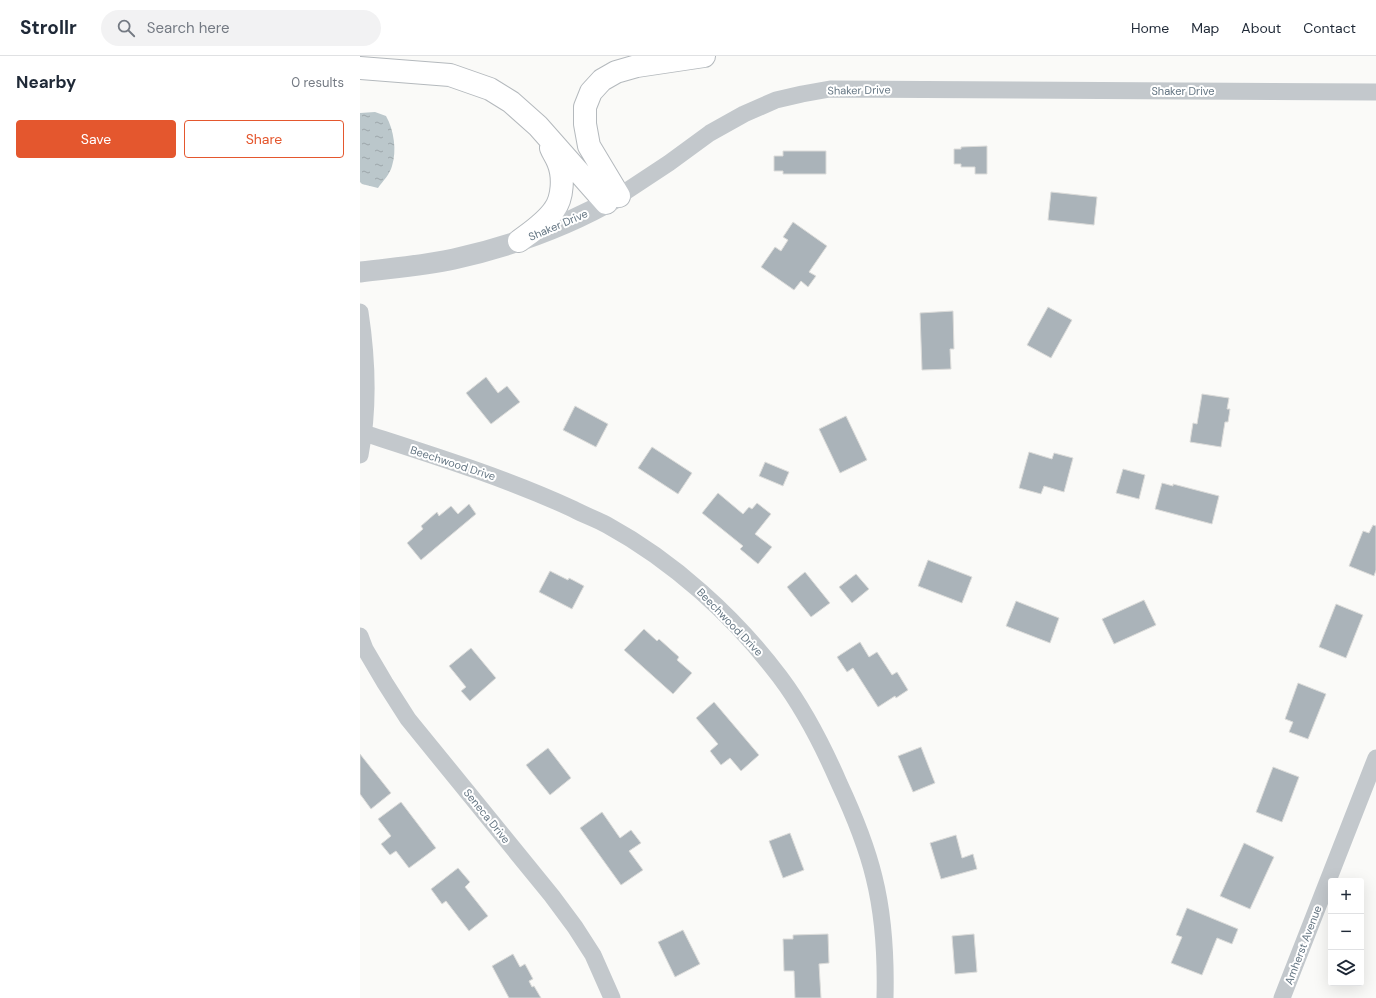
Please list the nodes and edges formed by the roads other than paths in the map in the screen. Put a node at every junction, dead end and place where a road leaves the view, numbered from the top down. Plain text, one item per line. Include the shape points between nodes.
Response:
1 (704, 56) edge
2 (360, 68) edge
3 (1376, 92) edge
4 (538, 126) junction
5 (613, 200) junction
6 (519, 241) junction
7 (360, 272) edge
8 (360, 312) edge
9 (364, 433) junction
10 (360, 455) edge
11 (360, 636) edge
12 (1376, 758) edge
13 (612, 998) edge
14 (885, 998) edge
15 (1282, 998) edge

1 - 5 highway via 637,66 616,72 602,80 591,92 586,107 585,124 590,146
2 - 4 highway via 450,75 490,89 511,102
3 - 5 street, Shaker Drive via 830,89 776,100 744,114 710,133
4 - 5 highway
4 - 6 highway via 559,163 562,179 560,195 555,209
5 - 6 street, Shaker Drive via 545,233
6 - 7 street, Shaker Drive via 453,260
8 - 9 street via 365,375
9 - 10 street
9 - 14 street, Beechwood Drive via 506,480 608,525 686,577 755,646 804,713 846,796 864,841 882,922 886,961
11 - 13 street, Seneca Drive via 365,649 408,719 575,927 593,955
12 - 15 street, Amherst Avenue

